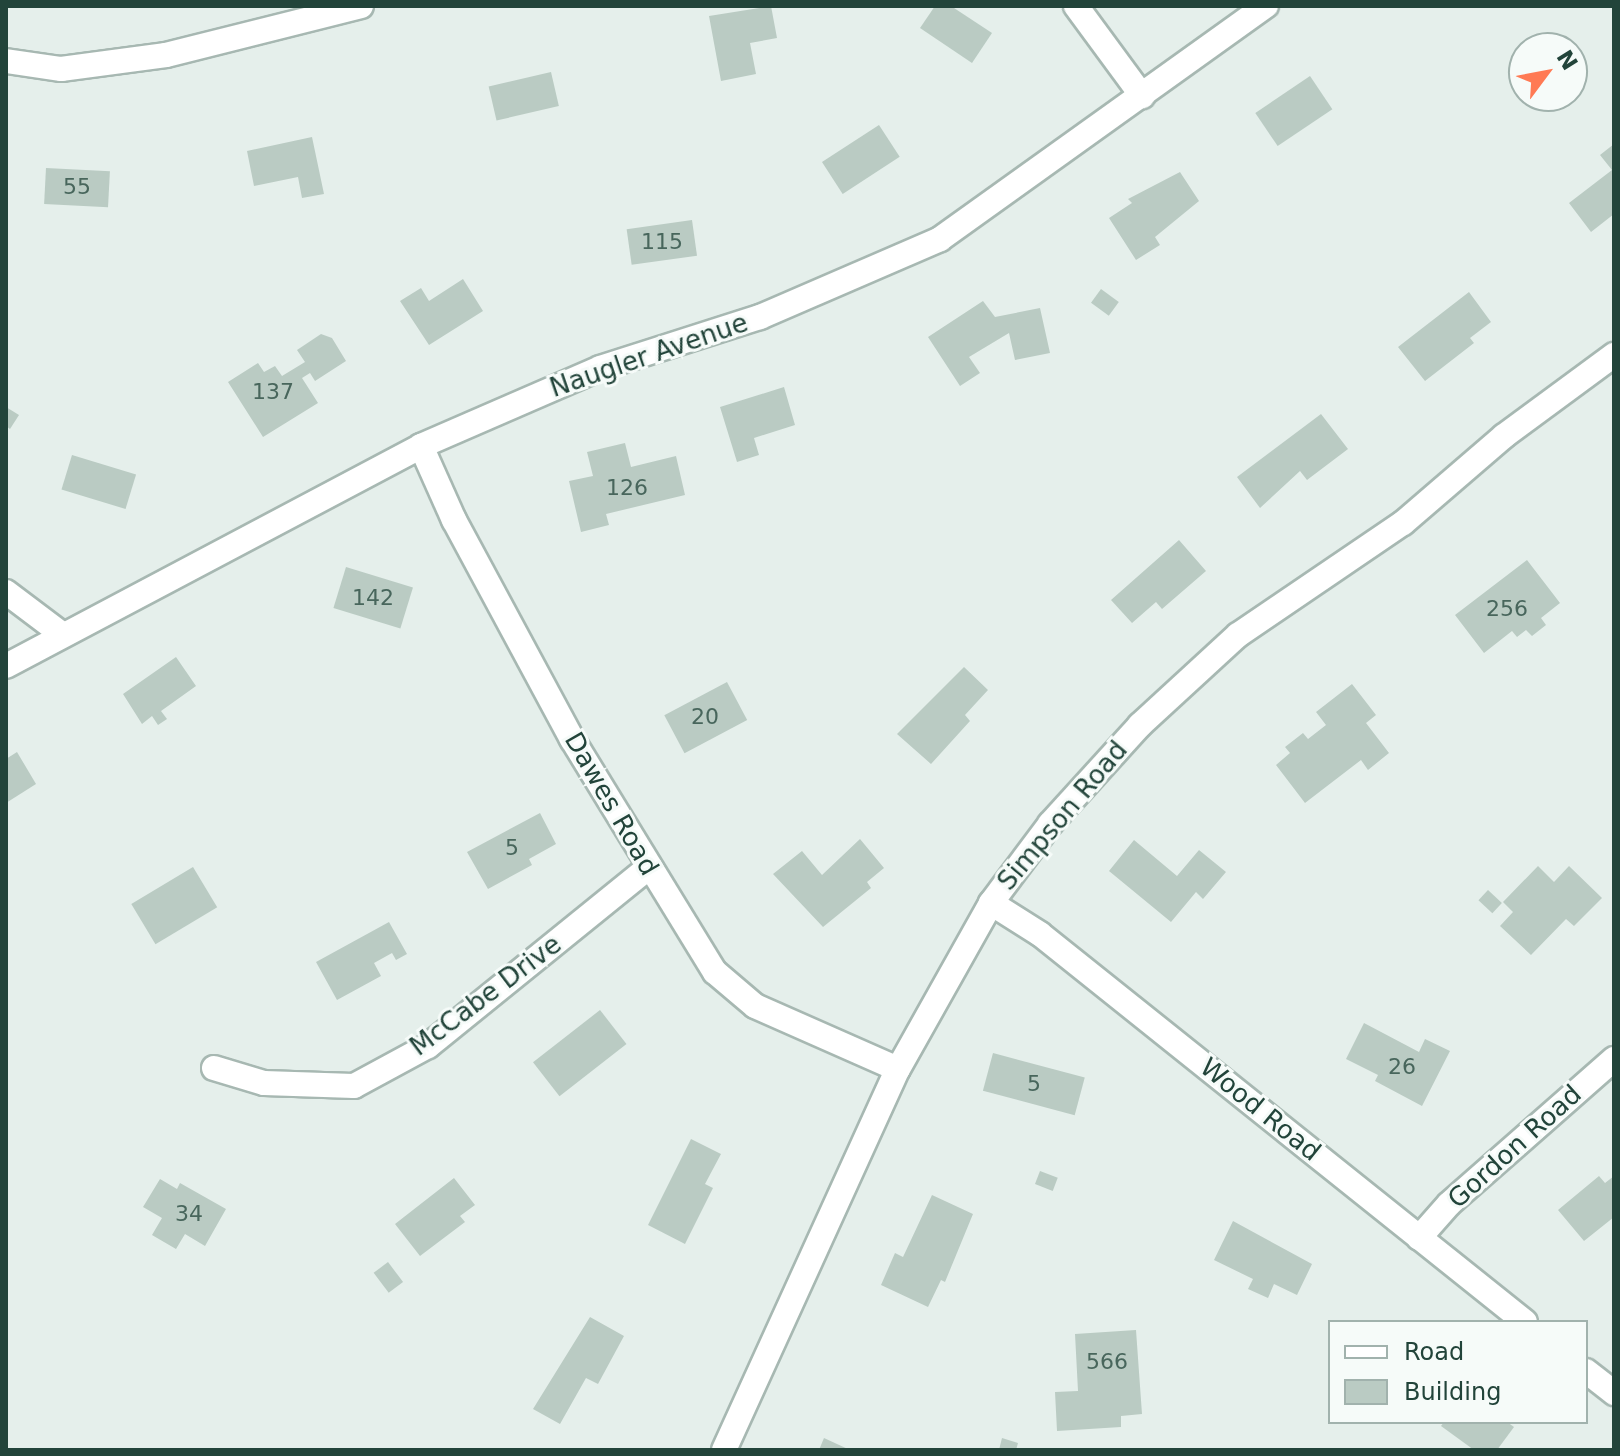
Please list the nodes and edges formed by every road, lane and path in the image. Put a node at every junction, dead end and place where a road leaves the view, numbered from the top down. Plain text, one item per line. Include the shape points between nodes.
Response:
1 (361, 6) edge
2 (1076, 6) edge
3 (1266, 6) edge
4 (6, 61) edge
5 (1142, 96) junction
6 (1614, 355) edge
7 (421, 446) junction
8 (6, 592) edge
9 (63, 635) junction
10 (6, 666) edge
11 (648, 868) junction
12 (991, 903) junction
13 (1614, 1059) edge
14 (214, 1068) dead end
15 (898, 1069) junction
16 (1419, 1238) junction
17 (1522, 1320) edge
18 (1588, 1373) edge
19 (1614, 1393) edge
20 (724, 1450) edge

1 - 4 street via 166,55 61,69
2 - 5 street
3 - 5 street, Naugler Avenue
5 - 7 street, Naugler Avenue via 940,239 891,263 760,317 600,368
6 - 12 street, Simpson Road via 1504,436 1403,523 1238,635 1187,679 1050,824
7 - 9 street, Naugler Avenue
7 - 11 street, Dawes Road via 461,534
8 - 9 street
9 - 10 street, Naugler Avenue
11 - 14 street, McCabe Drive via 428,1046 354,1086 264,1083
11 - 15 street, Dawes Road via 715,972 755,1006
12 - 15 street, Simpson Road
12 - 16 street, Wood Road via 1040,934
13 - 16 street, Gordon Road via 1449,1204
15 - 20 street, Simpson Road
16 - 17 street, Wood Road
18 - 19 street

